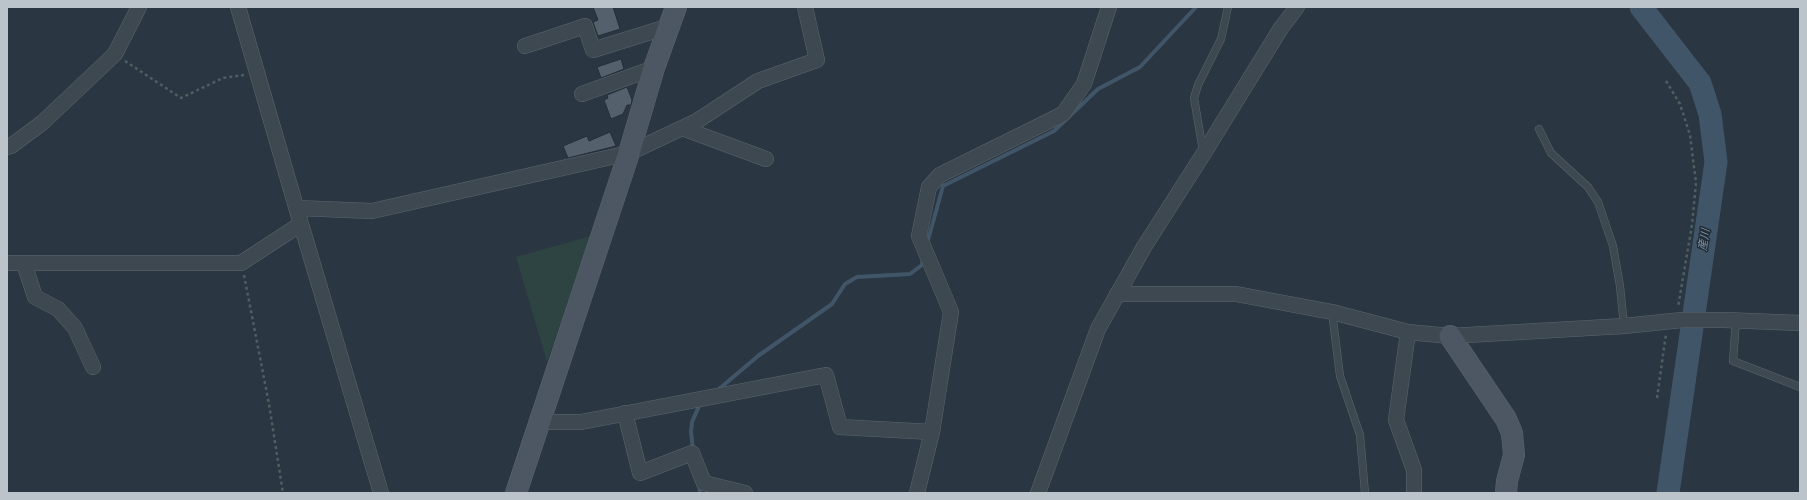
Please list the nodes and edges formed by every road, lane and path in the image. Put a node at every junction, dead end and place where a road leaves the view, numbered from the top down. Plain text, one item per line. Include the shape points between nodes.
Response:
1 (139, 7) edge
2 (238, 7) edge
3 (676, 7) edge
4 (805, 7) edge
5 (1109, 7) edge
6 (1228, 7) edge
7 (1297, 7) edge
8 (670, 26) junction
9 (525, 46) dead end
10 (115, 54) junction
11 (654, 68) junction
12 (258, 73) junction
13 (1666, 81) dead end
14 (582, 94) dead end
15 (682, 128) junction
16 (1539, 129) dead end
17 (7, 147) edge
18 (629, 153) junction
19 (1204, 154) junction
20 (766, 159) dead end
21 (297, 208) junction
22 (301, 224) junction
23 (7, 263) edge
24 (24, 263) junction
25 (241, 263) junction
26 (1117, 294) junction
27 (1332, 312) junction
28 (1730, 320) junction
29 (1675, 321) junction
30 (1800, 323) edge
31 (1624, 326) junction
32 (1408, 332) junction
33 (1450, 336) junction
34 (93, 367) dead end
35 (1800, 387) edge
36 (1657, 398) dead end
37 (625, 413) junction
38 (540, 422) junction
39 (932, 432) junction
40 (283, 493) edge
41 (381, 493) edge
42 (516, 493) edge
43 (745, 493) edge
44 (917, 493) edge
45 (1038, 493) edge
46 (1365, 493) edge
47 (1414, 493) edge
48 (1506, 493) edge

1 - 10 street
2 - 12 street
3 - 8 street
4 - 15 street via 817,60 758,81
5 - 39 street via 1084,84 1063,114 940,175 929,187 919,236 951,312
6 - 19 lane via 1221,39 1194,98
7 - 19 street via 1281,28
8 - 9 street via 593,50 585,26
8 - 11 street
10 - 12 path via 181,98 223,78
10 - 17 street via 42,123
11 - 14 street
11 - 18 street
12 - 21 street
13 - 29 path via 1680,104 1690,135 1696,183 1692,225
15 - 18 street
15 - 20 street
16 - 31 lane via 1551,153 1588,187 1598,202 1613,246
18 - 21 street via 372,210
18 - 38 street
19 - 26 street
21 - 22 street
22 - 25 street
22 - 41 street
23 - 24 street
24 - 25 street
24 - 34 street via 35,297 58,309 75,328
25 - 40 path via 269,404
26 - 27 street via 1236,294
26 - 45 street via 1098,329
27 - 32 street
27 - 46 lane via 1340,376 1360,435
28 - 29 street
28 - 30 street
28 - 35 lane via 1733,361
29 - 31 street
29 - 36 path
31 - 33 street
32 - 33 street
32 - 47 street via 1396,420 1414,470
33 - 48 street via 1506,419 1512,433 1514,454
37 - 38 street via 580,422
37 - 39 street via 826,375 840,427
37 - 43 street via 640,473 692,453 704,483
38 - 42 street
39 - 44 street

